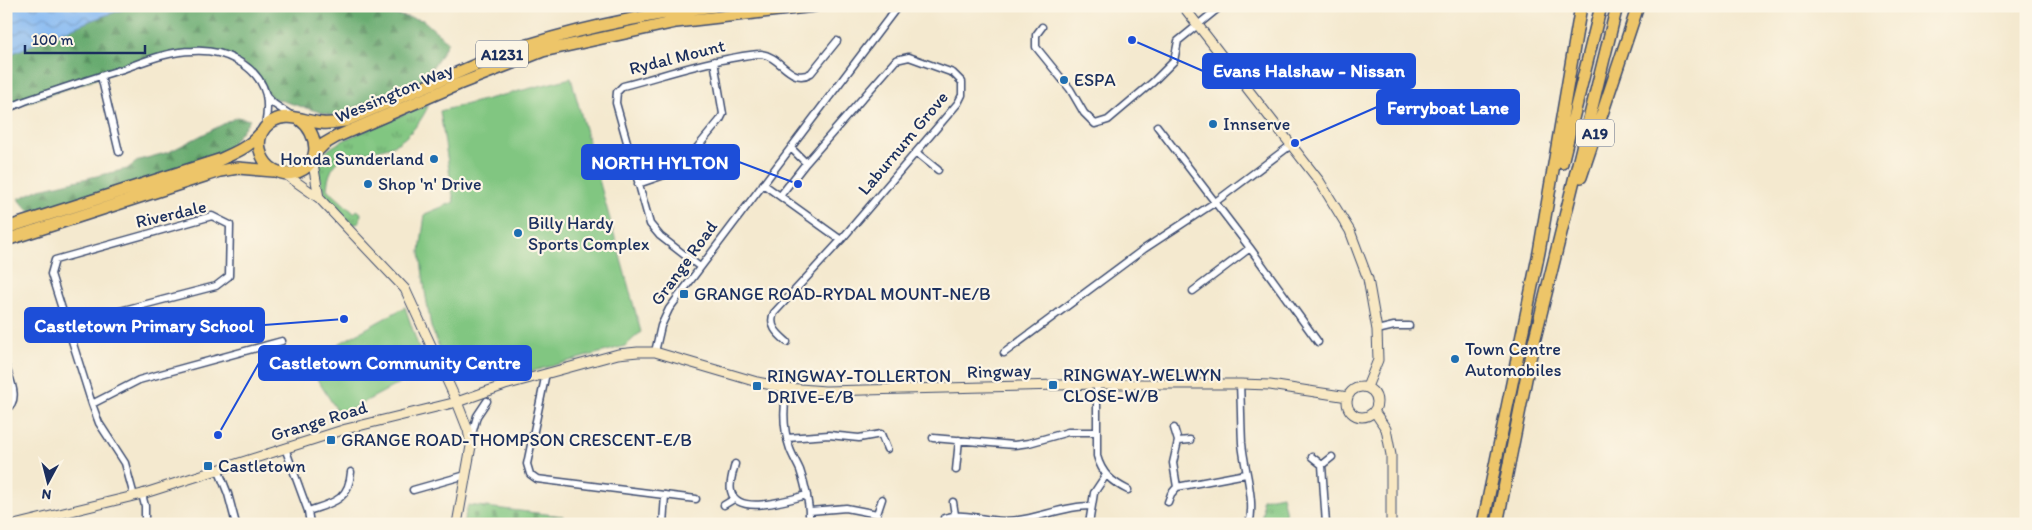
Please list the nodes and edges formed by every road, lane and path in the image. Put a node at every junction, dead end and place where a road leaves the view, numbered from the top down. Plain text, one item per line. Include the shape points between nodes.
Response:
1 (714, 6) edge
2 (815, 6) edge
3 (898, 6) edge
4 (1183, 6) edge
5 (1221, 6) edge
6 (1581, 6) edge
7 (1601, 6) edge
8 (1617, 6) edge
9 (1638, 6) edge
10 (1042, 26) dead end
11 (1198, 26) junction
12 (837, 41) dead end
13 (714, 61) junction
14 (101, 76) junction
15 (266, 96) junction
16 (6, 109) edge
17 (297, 119) junction
18 (1157, 126) dead end
19 (264, 129) junction
20 (1291, 145) junction
21 (791, 148) junction
22 (119, 152) dead end
23 (917, 153) junction
24 (313, 156) junction
25 (806, 163) junction
26 (938, 170) dead end
27 (280, 172) junction
28 (638, 184) junction
29 (763, 184) junction
30 (780, 196) junction
31 (319, 198) junction
32 (1214, 202) junction
33 (6, 228) edge
34 (6, 240) edge
35 (841, 240) junction
36 (1250, 248) junction
37 (1539, 252) junction
38 (1554, 260) junction
39 (700, 267) junction
40 (1193, 291) dead end
41 (66, 325) junction
42 (1409, 326) dead end
43 (1377, 330) junction
44 (282, 341) dead end
45 (787, 342) dead end
46 (1318, 342) dead end
47 (655, 352) junction
48 (1004, 353) dead end
49 (6, 367) edge
50 (546, 373) junction
51 (1097, 384) junction
52 (1240, 384) junction
53 (1367, 387) junction
54 (787, 388) junction
55 (1348, 397) junction
56 (487, 401) dead end
57 (457, 402) junction
58 (92, 404) junction
59 (6, 410) edge
60 (1374, 411) junction
61 (1174, 428) dead end
62 (1096, 432) junction
63 (471, 438) junction
64 (787, 438) junction
65 (933, 438) dead end
66 (959, 440) junction
67 (1190, 440) dead end
68 (1178, 441) junction
69 (285, 448) junction
70 (887, 449) dead end
71 (1312, 456) dead end
72 (1332, 457) dead end
73 (735, 464) dead end
74 (1322, 465) junction
75 (218, 469) junction
76 (956, 470) dead end
77 (351, 472) dead end
78 (1246, 474) junction
79 (466, 475) junction
80 (1106, 475) junction
81 (1177, 487) junction
82 (413, 490) dead end
83 (1128, 490) dead end
84 (807, 494) junction
85 (138, 495) junction
86 (665, 495) junction
87 (734, 498) junction
88 (696, 499) dead end
89 (882, 499) dead end
90 (953, 502) dead end
91 (1168, 502) dead end
92 (724, 505) dead end
93 (1090, 506) junction
94 (308, 511) junction
95 (810, 511) junction
96 (954, 515) junction
97 (944, 518) dead end
98 (18, 524) edge
99 (145, 524) edge
100 (236, 524) edge
101 (310, 524) edge
102 (457, 524) edge
103 (663, 524) edge
104 (809, 524) edge
105 (1089, 524) edge
106 (1249, 524) edge
107 (1326, 524) edge
108 (1391, 524) edge
109 (1483, 524) edge
110 (1498, 524) edge

1 - 17 highway, Wessington Way / A1231 via 637,19 525,46 345,121 323,124
2 - 24 highway, Wessington Way / A1231 via 676,22 544,51 336,137
3 - 21 street, Grange Road
4 - 11 street
5 - 11 street
6 - 37 highway
7 - 37 highway, A19
8 - 38 highway, A19
9 - 38 highway, A19
10 - 11 street via 1036,35 1036,47 1070,89 1084,113 1096,124 1108,120 1153,82 1174,60 1178,41
11 - 20 street
12 - 13 street, Rydal Mount via 805,76 792,74 764,54
13 - 28 street via 723,108 720,120 681,167
13 - 28 street, Rydal Mount via 624,86 617,92 616,103
14 - 15 street via 161,56 206,50 244,64 255,75
14 - 16 street
14 - 22 street
15 - 17 street
15 - 19 street
17 - 19 highway, Wessington Way via 274,120
17 - 24 highway via 314,135
18 - 32 street
19 - 27 highway via 259,144 260,155 265,164
19 - 33 highway, Wessington Way via 240,151 219,160
20 - 32 street
20 - 43 street via 1320,182 1350,231 1368,279
21 - 25 street
21 - 29 street, Grange Road
23 - 25 street, Laburnum Grove via 958,103 963,88 953,73 903,57 885,71
23 - 26 street
23 - 35 street, Laburnum Grove
24 - 27 highway, Wessington Way via 302,170
24 - 31 street
25 - 30 street, Laburnum Grove
27 - 31 street
27 - 34 highway, Wessington Way via 238,168 220,171
28 - 39 street, Rydal Mount via 647,218 654,230
29 - 30 street
29 - 39 street, Grange Road
30 - 35 street
31 - 57 street via 405,289
32 - 36 street
32 - 48 street
35 - 45 street, Laburnum Grove via 774,313 772,324 775,331
36 - 40 street
36 - 46 street
37 - 109 highway, A19
38 - 110 highway, A19 via 1531,354
39 - 47 street, Grange Road via 669,309
41 - 41 street, Riverdale via 51,274 55,260 212,216 230,224 229,276 216,286
41 - 58 street
42 - 43 street
43 - 53 street via 1378,360
44 - 58 street via 139,380
47 - 50 street, Grange Road via 618,354
47 - 54 street, Ringway via 731,376
49 - 59 street via 14,391 12,405
50 - 57 street, Grange Road
50 - 86 street via 528,464 530,474 537,479
51 - 52 street, Ringway
51 - 54 street, Ringway via 854,391
51 - 62 street
52 - 55 street, Ringway via 1270,385
52 - 78 street
53 - 55 street via 1354,389
53 - 60 street via 1377,398
54 - 64 street via 784,409
55 - 60 street via 1348,408 1356,415 1368,416
56 - 63 street via 477,416
57 - 63 street
57 - 69 street, Grange Road via 346,429
58 - 85 street via 99,423 125,463
60 - 108 street via 1386,429 1391,455
61 - 68 street
62 - 66 street via 1068,432 1029,444 1014,445
62 - 80 street via 1097,456
63 - 79 street
64 - 70 street via 829,434 859,438 881,434
64 - 84 street
65 - 66 street
66 - 76 street
67 - 68 street
68 - 81 street via 1172,463
69 - 75 street, Grange Road
69 - 94 street
71 - 74 street
72 - 74 street
73 - 87 street via 731,486
74 - 107 street
75 - 85 street, Grange Road
75 - 100 street
77 - 94 street via 350,483 342,498
78 - 81 street
78 - 106 street via 1252,502
79 - 82 street
79 - 102 street
80 - 83 street
80 - 93 street
81 - 91 street
84 - 87 street via 756,505
84 - 95 street
85 - 98 street, Grange Road
85 - 99 street via 145,506
86 - 88 street
86 - 103 street
87 - 92 street
89 - 95 street via 877,514 846,508
90 - 96 street
93 - 96 street via 1077,506 1022,520 1001,521
93 - 105 street
94 - 101 street
95 - 104 street
96 - 97 street

